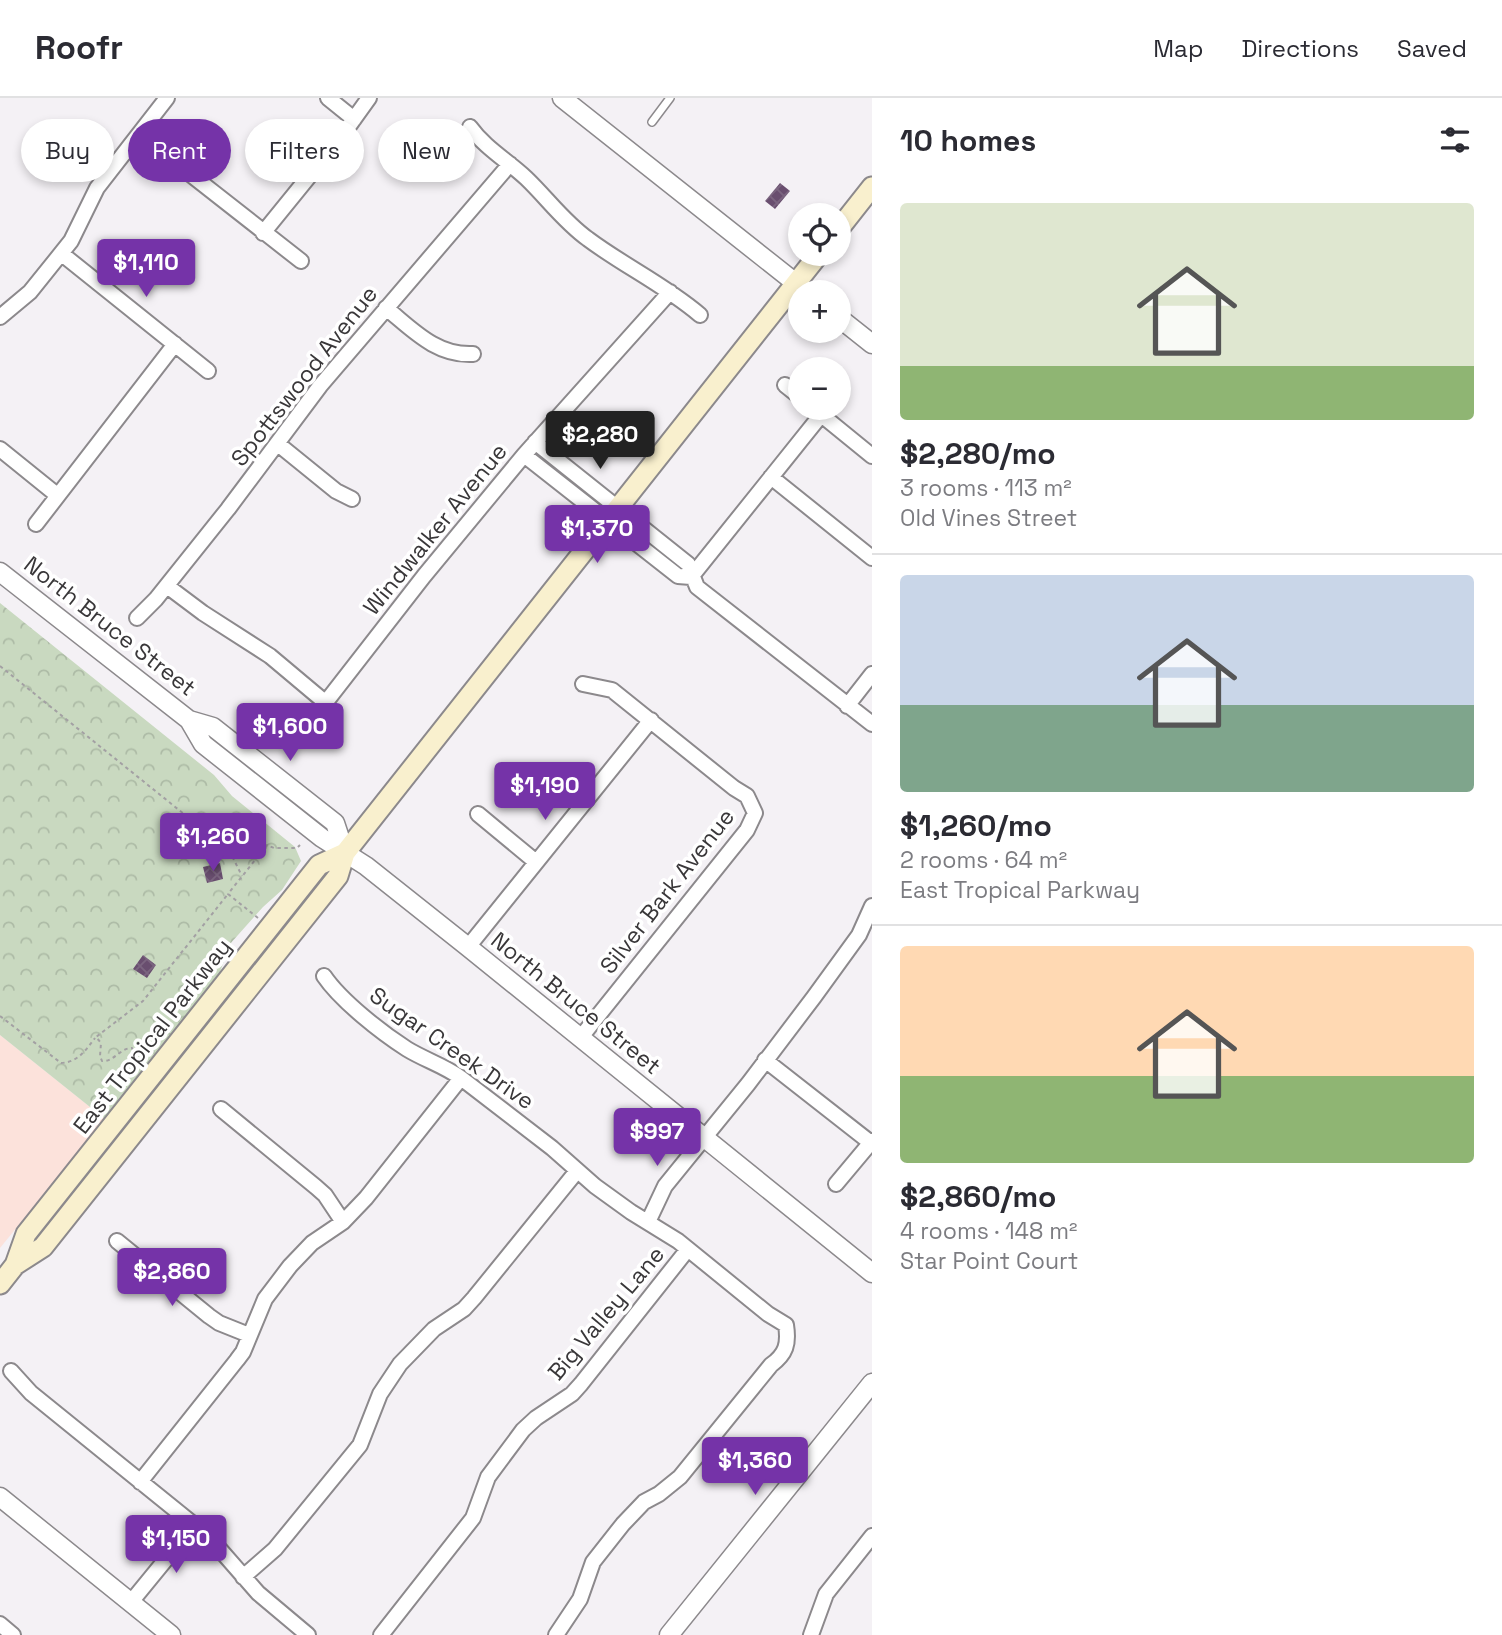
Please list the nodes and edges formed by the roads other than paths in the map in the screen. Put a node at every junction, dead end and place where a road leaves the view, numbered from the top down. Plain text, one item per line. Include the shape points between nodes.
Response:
1 (167, 98) edge
2 (328, 98) edge
3 (369, 98) edge
4 (562, 98) edge
5 (670, 98) edge
6 (151, 119) edge
7 (354, 119) joint
8 (652, 122) dead end
9 (475, 134) edge
10 (128, 148) edge
11 (509, 164) junction
12 (199, 182) edge
13 (304, 182) edge
14 (872, 187) edge
15 (851, 214) edge
16 (263, 233) junction
17 (62, 254) junction
18 (301, 261) dead end
19 (791, 280) edge
20 (670, 292) junction
21 (788, 303) edge
22 (386, 307) junction
23 (700, 315) dead end
24 (0, 317) edge
25 (851, 327) edge
26 (175, 344) junction
27 (872, 344) edge
28 (473, 354) dead end
29 (208, 371) dead end
30 (785, 385) dead end
31 (788, 387) edge
32 (811, 420) edge
33 (828, 420) edge
34 (535, 442) junction
35 (278, 444) junction
36 (0, 449) edge
37 (524, 455) junction
38 (872, 456) edge
39 (562, 463) junction
40 (551, 475) junction
41 (771, 477) junction
42 (57, 495) junction
43 (352, 499) dead end
44 (612, 513) junction
45 (36, 524) dead end
46 (663, 543) junction
47 (652, 556) junction
48 (872, 558) edge
49 (0, 572) edge
50 (691, 577) junction
51 (167, 586) junction
52 (137, 618) dead end
53 (872, 674) edge
54 (583, 684) dead end
55 (326, 703) junction
56 (847, 706) junction
57 (651, 720) junction
58 (872, 724) edge
59 (299, 737) dead end
60 (478, 814) dead end
61 (345, 853) junction
62 (536, 862) junction
63 (872, 906) edge
64 (468, 947) junction
65 (324, 976) dead end
66 (581, 1037) junction
67 (765, 1060) junction
68 (461, 1078) junction
69 (220, 1109) dead end
70 (705, 1138) junction
71 (872, 1142) edge
72 (577, 1171) junction
73 (836, 1184) dead end
74 (344, 1222) junction
75 (648, 1222) junction
76 (117, 1241) dead end
77 (688, 1249) junction
78 (15, 1265) junction
79 (872, 1273) edge
80 (0, 1284) edge
81 (249, 1335) junction
82 (10, 1371) dead end
83 (872, 1383) edge
84 (140, 1482) junction
85 (0, 1497) edge
86 (194, 1525) junction
87 (872, 1536) edge
88 (243, 1577) junction
89 (131, 1602) junction
90 (0, 1624) edge
91 (13, 1635) edge
92 (171, 1635) edge
93 (307, 1635) edge
94 (381, 1635) edge
95 (556, 1635) edge
96 (669, 1635) edge
97 (811, 1635) edge

1 - 6 street
2 - 7 street
3 - 7 street
4 - 19 street
5 - 8 lane
9 - 11 street
10 - 17 street via 97,188
11 - 20 street via 587,239
11 - 22 street, Spottswood Avenue
12 - 16 street
13 - 16 street
14 - 15 main road
16 - 18 street
17 - 24 street via 30,292
17 - 26 street
20 - 23 street
20 - 34 street, Windwalker Avenue
21 - 44 main road, East Tropical Parkway
22 - 28 street via 434,347
22 - 35 street, Spottswood Avenue
25 - 27 street
26 - 29 street
26 - 42 street
30 - 31 street
32 - 41 street
33 - 38 street
34 - 37 street, Windwalker Avenue
34 - 39 street
35 - 43 street via 335,491
35 - 51 street, Spottswood Avenue
36 - 42 street
37 - 40 street
37 - 55 street, Windwalker Avenue
39 - 40 lane
39 - 44 street
40 - 44 street
41 - 48 street
41 - 50 street
42 - 45 street
44 - 46 street
44 - 47 street
44 - 61 main road, East Tropical Parkway
46 - 47 lane
46 - 50 street via 688,564
47 - 50 street via 678,576
49 - 61 street, North Bruce Street via 189,720 213,727 335,823
50 - 56 street via 697,587
51 - 52 street, Spottswood Avenue
51 - 55 street via 262,650
53 - 56 street
54 - 57 street via 612,690
55 - 59 street, Windwalker Avenue
56 - 58 street
57 - 62 street
57 - 66 street, Silver Bark Avenue via 747,796 755,813 747,830
60 - 62 street
61 - 64 street, North Bruce Street
61 - 78 main road, East Tropical Parkway via 338,876 43,1247
61 - 78 main road, East Tropical Parkway via 319,865 26,1234
62 - 64 street
63 - 67 street via 848,951
64 - 66 street, North Bruce Street
65 - 68 street, Sugar Creek Drive via 348,1003 407,1049
66 - 70 street, North Bruce Street
67 - 70 street
67 - 71 street
68 - 72 street, Sugar Creek Drive
68 - 74 street
69 - 74 street via 325,1195
70 - 75 street via 665,1186
70 - 79 street, North Bruce Street
71 - 73 street
72 - 75 street, Sugar Creek Drive
72 - 88 street via 474,1298 400,1364 380,1394 360,1445 275,1549
74 - 81 street via 300,1254 265,1299
75 - 77 street, Sugar Creek Drive
76 - 81 street via 209,1316
77 - 94 street, Big Valley Lane via 572,1394 523,1430 488,1477 473,1518
77 - 95 street, Sugar Creek Drive via 786,1325 787,1346 680,1477 636,1510 593,1562 580,1599
78 - 80 main road, East Tropical Parkway
81 - 84 street via 237,1360
82 - 84 street
83 - 96 street
84 - 86 street
85 - 89 street
86 - 88 street
86 - 89 street
87 - 97 street via 826,1594
88 - 93 street
89 - 92 street
90 - 91 street

